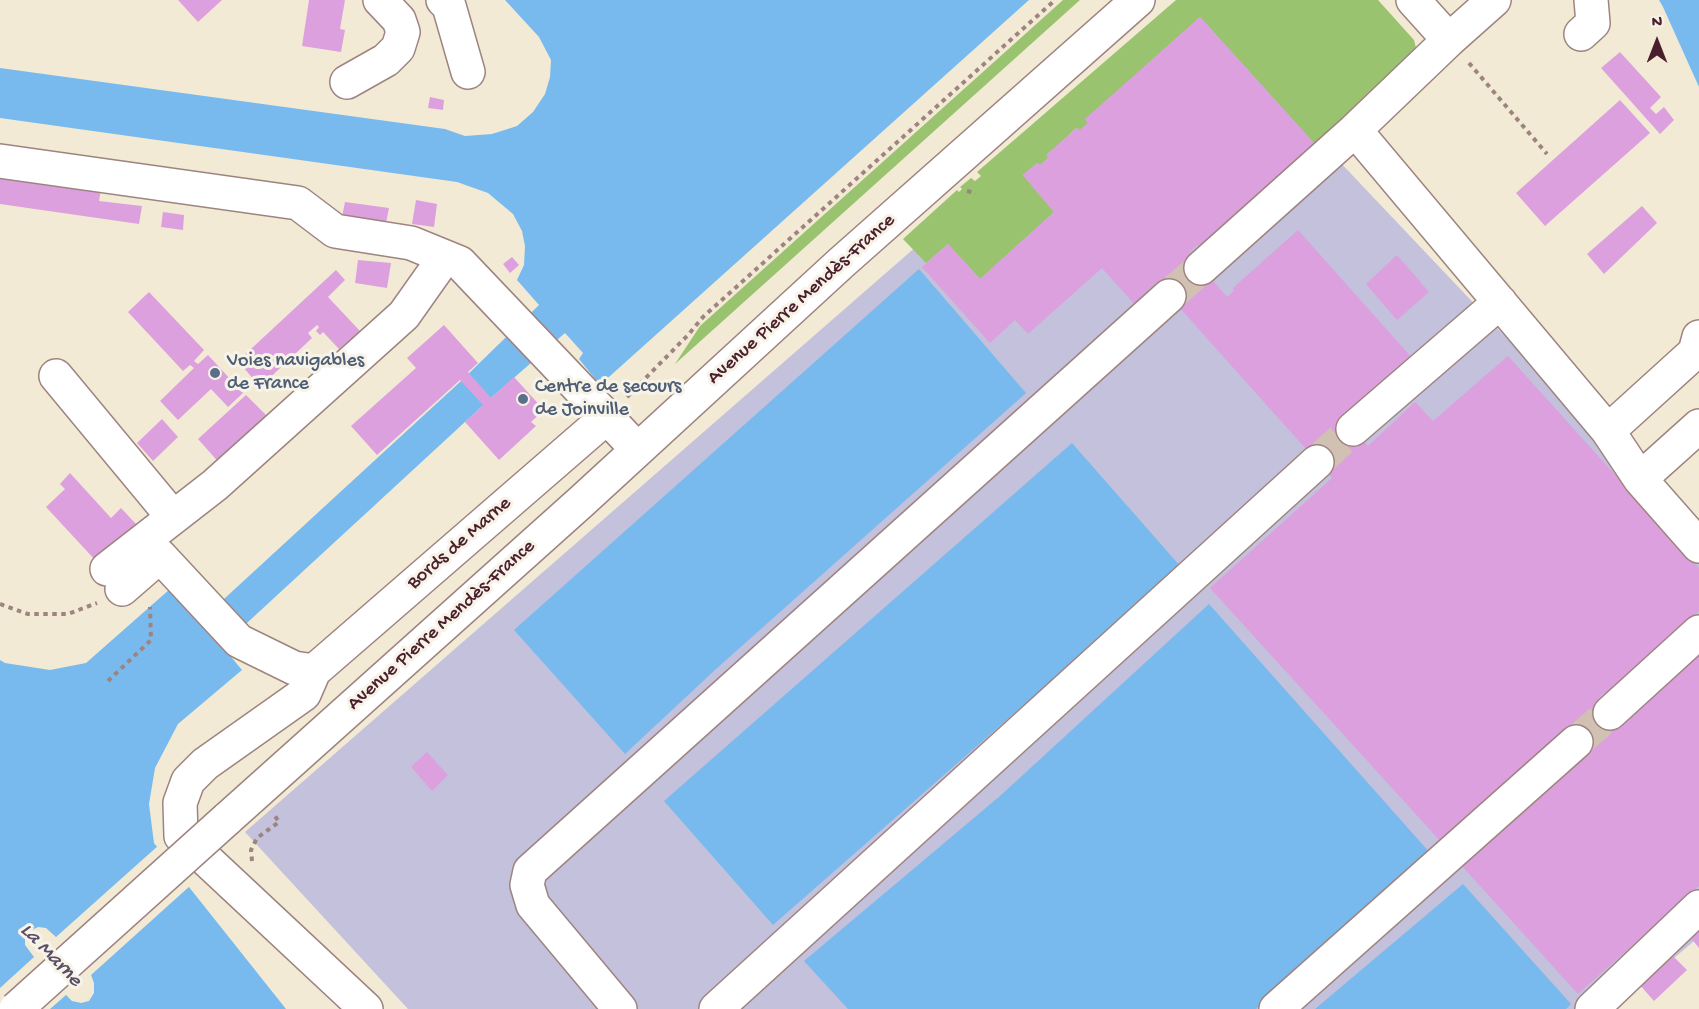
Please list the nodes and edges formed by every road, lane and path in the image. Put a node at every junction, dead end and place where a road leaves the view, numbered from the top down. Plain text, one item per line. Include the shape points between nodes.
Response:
1 (380, 0) edge
2 (443, 0) edge
3 (1055, 0) edge
4 (1138, 0) edge
5 (1413, 0) edge
6 (1494, 0) edge
7 (1592, 0) edge
8 (1581, 34) dead end
9 (1449, 40) junction
10 (468, 72) dead end
11 (347, 82) dead end
12 (1354, 130) junction
13 (1547, 154) dead end
14 (0, 161) edge
15 (445, 257) junction
16 (1201, 268) tunnel mouth
17 (1169, 296) tunnel mouth
18 (1500, 302) junction
19 (1699, 337) edge
20 (56, 376) dead end
21 (607, 417) junction
22 (1699, 426) edge
23 (1353, 429) tunnel mouth
24 (1608, 430) junction
25 (637, 448) junction
26 (1317, 462) tunnel mouth
27 (1640, 479) junction
28 (173, 517) junction
29 (1699, 546) edge
30 (115, 579) junction
31 (0, 604) edge
32 (150, 607) dead end
33 (1699, 632) edge
34 (314, 671) junction
35 (108, 681) dead end
36 (1610, 713) tunnel mouth
37 (1576, 742) tunnel mouth
38 (1699, 908) edge
39 (16, 1009) edge
40 (366, 1009) edge
41 (620, 1009) edge
42 (716, 1009) edge
43 (1276, 1009) edge
44 (1592, 1009) edge

1 - 11 main road via 399,20 403,32 398,48 386,60
2 - 10 main road via 449,6
3 - 21 path via 703,317
4 - 25 main road, Avenue Pierre Mendès-France
5 - 9 main road
6 - 9 main road
7 - 8 main road via 1593,23
9 - 12 main road
9 - 13 path
12 - 16 main road
12 - 18 main road via 1410,187
14 - 15 main road via 298,203 335,231 411,243
15 - 21 main road via 460,263
15 - 28 main road via 404,315 215,485
17 - 41 main road via 531,871 527,885 533,905
18 - 23 main road
18 - 24 main road
19 - 24 main road via 1695,352
20 - 28 main road
21 - 25 main road
21 - 34 main road, Bords de Marne
22 - 27 main road
24 - 27 main road
25 - 39 main road, Avenue Pierre Mendès-France, bridge
26 - 42 main road
27 - 29 main road
28 - 30 main road
30 - 31 path via 98,602 68,614 28,614
30 - 34 main road via 160,556 238,641 294,668
32 - 35 path via 151,640
33 - 36 main road
34 - 40 main road via 304,694 205,764 188,781 180,804 181,836
37 - 43 main road
38 - 44 main road

